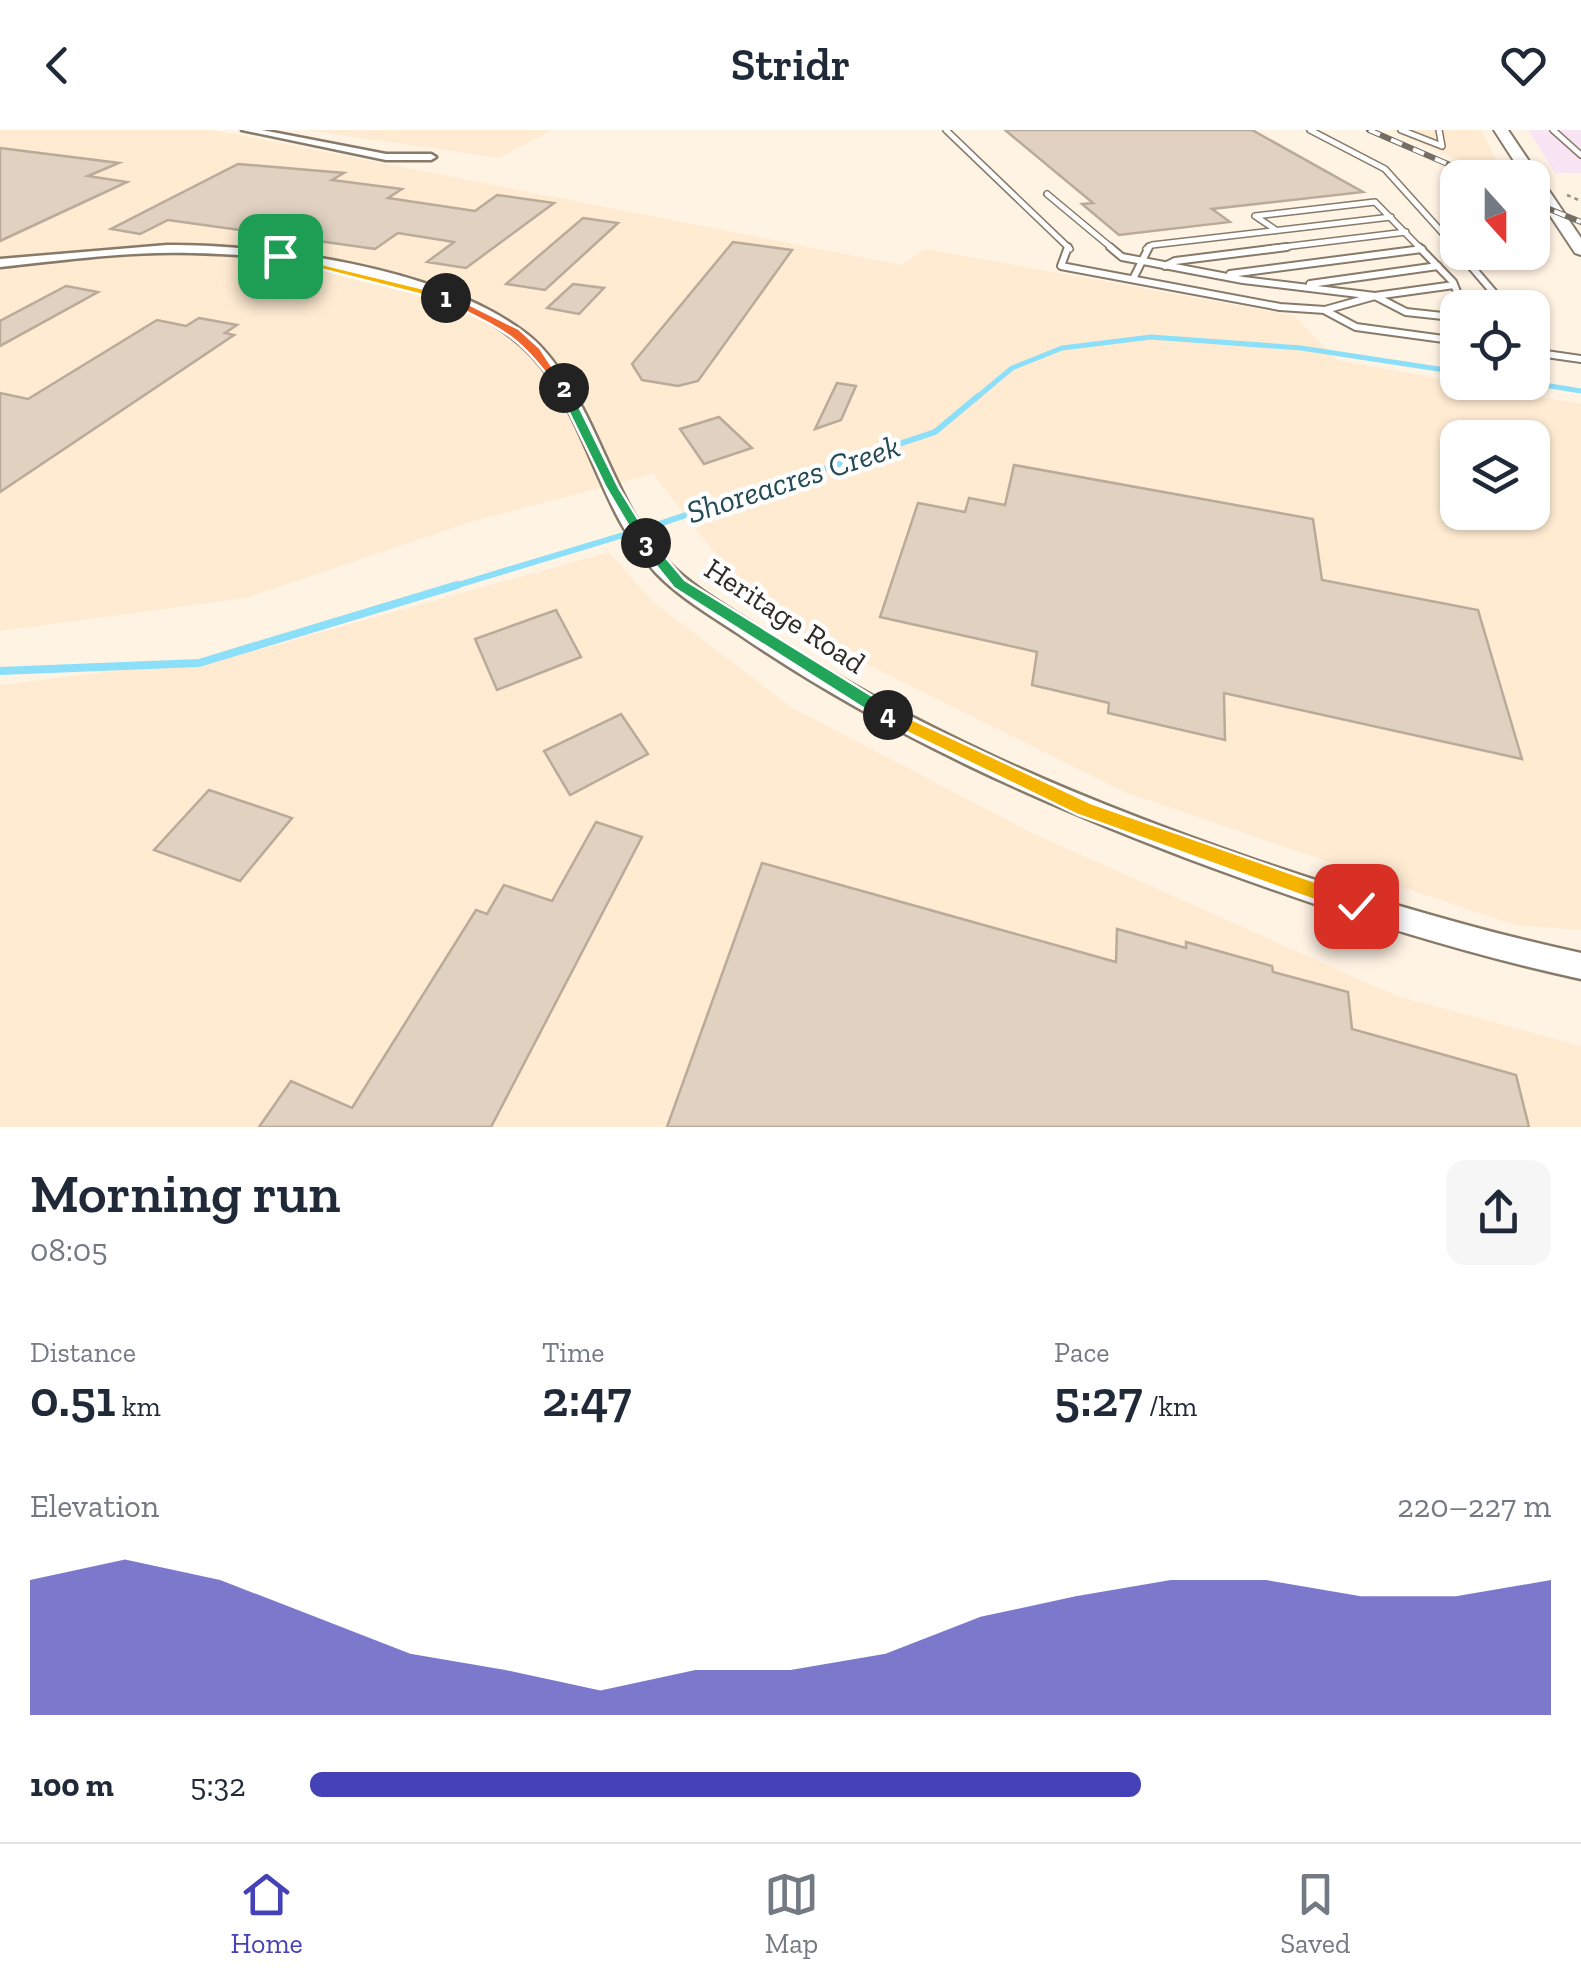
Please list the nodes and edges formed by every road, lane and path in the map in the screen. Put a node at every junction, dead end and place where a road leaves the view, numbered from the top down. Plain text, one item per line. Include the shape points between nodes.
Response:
1 (247, 130) edge
2 (946, 130) edge
3 (1310, 130) edge
4 (1401, 130) edge
5 (1439, 130) edge
6 (1500, 130) edge
7 (1553, 130) edge
8 (1581, 156) edge
9 (430, 157) dead end
10 (1047, 194) dead end
11 (1391, 217) junction
12 (1276, 230) junction
13 (1440, 231) edge
14 (1406, 232) junction
15 (1422, 249) junction
16 (1581, 250) edge
17 (1141, 261) junction
18 (0, 263) edge
19 (1165, 266) junction
20 (1438, 266) junction
21 (1474, 270) edge
22 (1219, 276) junction
23 (1133, 280) junction
24 (1454, 285) junction
25 (1293, 286) junction
26 (1491, 290) edge
27 (1375, 296) junction
28 (1325, 310) junction
29 (1440, 338) edge
30 (1550, 355) edge
31 (1581, 359) edge
32 (1581, 966) edge

1 - 9 street via 386,157
2 - 23 lane via 1066,244 1070,250 1062,266
3 - 13 lane via 1385,168
4 - 5 lane via 1442,146
6 - 16 street
7 - 8 lane
10 - 17 lane via 1122,257
11 - 12 lane
11 - 12 lane via 1374,202 1255,216
11 - 14 lane
12 - 17 lane via 1152,245
14 - 15 lane
14 - 19 lane
15 - 20 lane
15 - 22 lane
17 - 19 lane
17 - 23 lane
18 - 32 street, Heritage Road via 229,250 311,262 446,298 515,332 536,350 651,552 679,584 851,695 1085,809 1356,906
19 - 22 lane
20 - 24 lane
20 - 25 lane
21 - 26 lane
22 - 25 lane
23 - 28 lane
24 - 27 lane
24 - 27 lane via 1460,299 1452,316 1406,312
25 - 27 lane
27 - 28 lane
28 - 29 lane via 1356,326
30 - 31 lane

